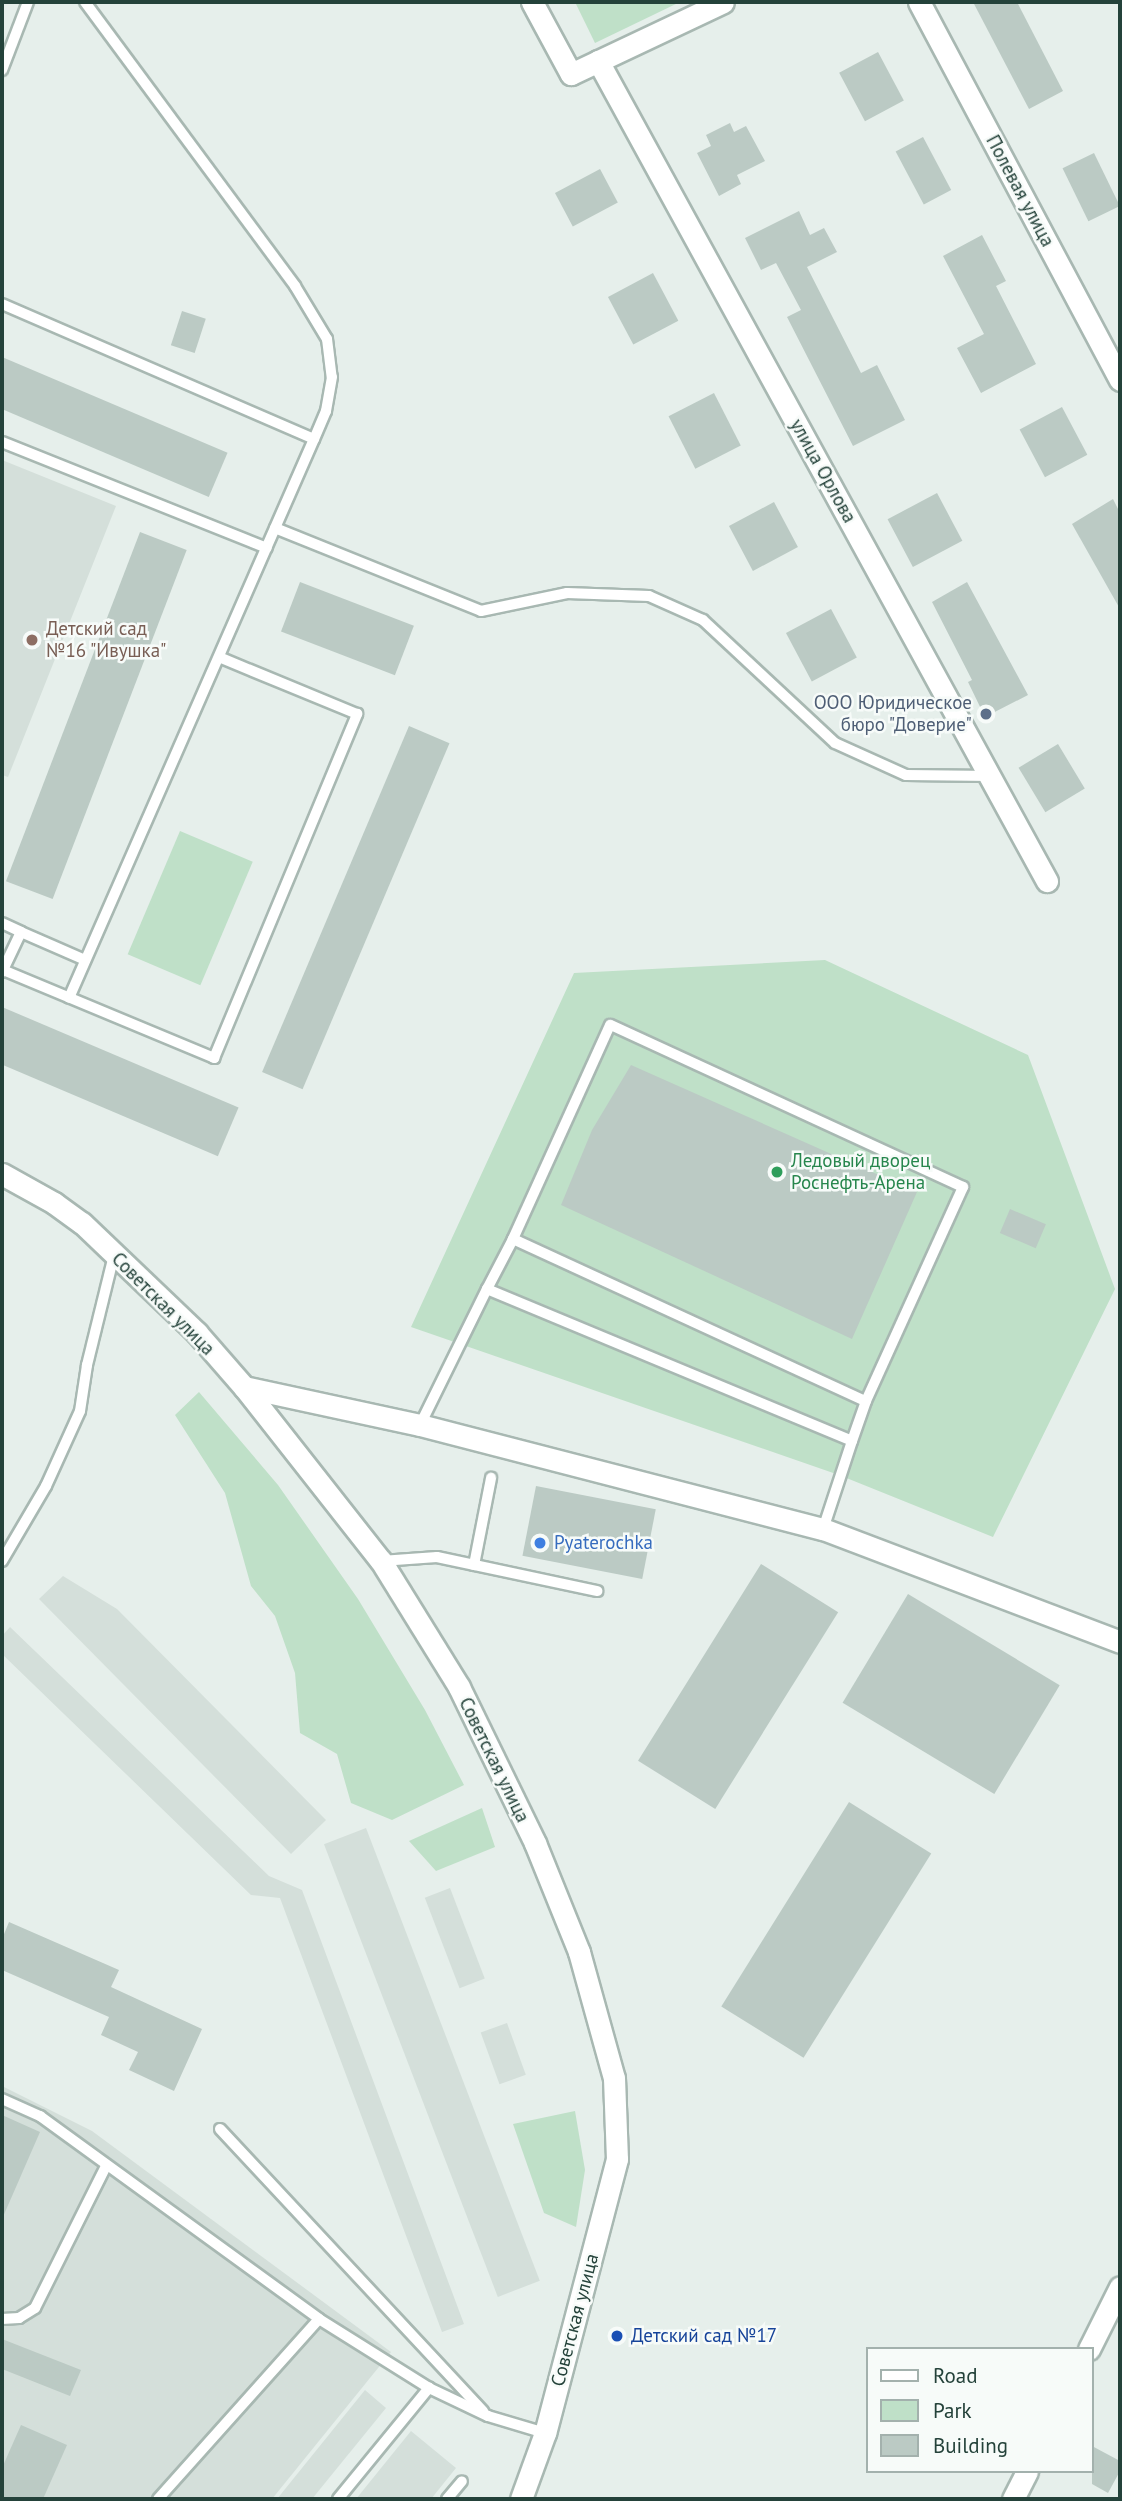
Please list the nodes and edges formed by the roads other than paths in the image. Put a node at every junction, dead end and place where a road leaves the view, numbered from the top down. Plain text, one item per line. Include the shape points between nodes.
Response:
1 (28, 2) edge
2 (85, 2) edge
3 (532, 2) edge
4 (723, 2) edge
5 (919, 2) edge
6 (598, 61) junction
7 (2, 70) edge
8 (2, 304) edge
9 (1120, 380) edge
10 (314, 439) junction
11 (2, 442) edge
12 (275, 528) junction
13 (267, 548) junction
14 (219, 657) junction
15 (992, 776) junction
16 (1047, 881) dead end
17 (2, 923) edge
18 (21, 932) junction
19 (85, 960) junction
20 (2, 971) edge
21 (69, 998) junction
22 (2, 1174) edge
23 (513, 1239) junction
24 (114, 1255) junction
25 (487, 1289) junction
26 (244, 1387) junction
27 (866, 1401) junction
28 (420, 1425) junction
29 (852, 1441) junction
30 (491, 1479) dead end
31 (824, 1529) junction
32 (2, 1561) edge
33 (381, 1561) junction
34 (474, 1565) junction
35 (597, 1591) dead end
36 (1120, 1642) edge
37 (2, 2099) edge
38 (220, 2129) dead end
39 (106, 2166) junction
40 (1120, 2287) edge
41 (2, 2319) edge
42 (319, 2319) junction
43 (1090, 2347) edge
44 (429, 2388) junction
45 (488, 2416) junction
46 (545, 2433) junction
47 (1026, 2473) edge
48 (462, 2482) dead end
49 (159, 2499) edge
50 (338, 2499) edge
51 (447, 2499) edge
52 (521, 2499) edge
53 (1013, 2499) edge

1 - 7 lane
2 - 10 lane via 295,286 327,339 332,377 326,411
3 - 6 street via 571,74
4 - 6 street
5 - 9 street, Полевая улица
6 - 15 street, улица Орлова
8 - 10 lane
10 - 12 lane
11 - 13 lane
12 - 13 lane
12 - 15 lane via 481,611 567,593 649,596 703,620 835,743 906,775
13 - 14 lane
14 - 19 lane
14 - 21 lane via 357,713 214,1058
15 - 16 street, улица Орлова
17 - 18 lane
18 - 19 lane
18 - 20 lane
19 - 21 lane
20 - 21 lane
22 - 24 street, Советская улица via 72,1217
23 - 25 lane
23 - 27 lane
23 - 27 lane via 610,1025 963,1187
24 - 26 street, Советская улица via 197,1333
24 - 32 lane via 80,1411 46,1486
25 - 28 lane
25 - 29 lane
26 - 28 street
26 - 33 street, Советская улица
27 - 29 lane
28 - 31 street
29 - 31 lane
30 - 34 lane
31 - 36 street
33 - 34 lane via 437,1557
33 - 46 street, Советская улица via 459,1687 534,1843 579,1952 614,2078 617,2159
34 - 35 lane
37 - 39 lane via 40,2116
38 - 45 lane
39 - 41 lane via 35,2308 19,2318
39 - 42 lane
40 - 43 street
42 - 44 lane
42 - 49 lane
44 - 45 lane
44 - 50 lane
45 - 46 lane
46 - 52 street, Советская улица
47 - 53 street
48 - 51 lane

